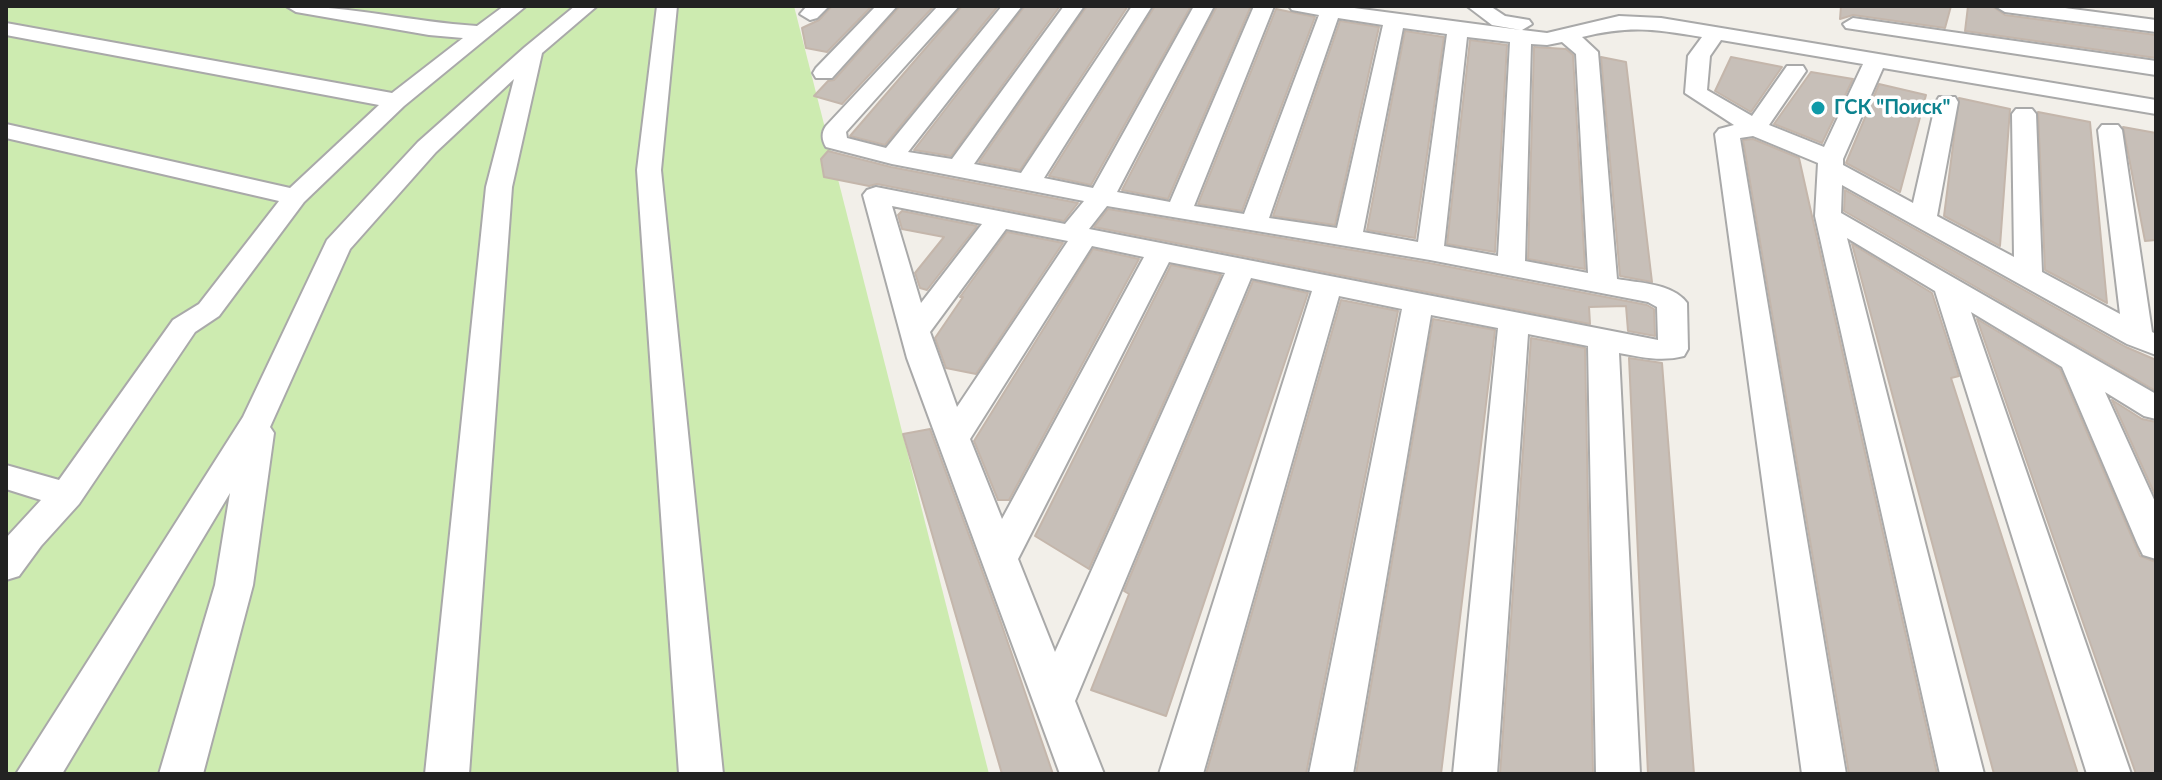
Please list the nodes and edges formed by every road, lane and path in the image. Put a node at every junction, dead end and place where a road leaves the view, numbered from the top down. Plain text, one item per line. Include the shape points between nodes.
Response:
1 (296, 6) edge
2 (516, 6) edge
3 (587, 6) edge
4 (667, 6) edge
5 (887, 6) edge
6 (949, 6) edge
7 (1012, 6) edge
8 (1074, 6) edge
9 (1142, 6) edge
10 (1204, 6) edge
11 (1264, 6) edge
12 (1299, 6) edge
13 (1477, 6) edge
14 (1611, 6) edge
15 (1870, 6) edge
16 (2005, 6) edge
17 (1330, 11) junction
18 (1389, 13) edge
19 (1929, 14) dead end
20 (2076, 16) junction
21 (1499, 21) junction
22 (1988, 22) dead end
23 (1661, 24) junction
24 (1853, 24) dead end
25 (2156, 26) edge
26 (6, 29) edge
27 (1458, 30) junction
28 (1571, 32) junction
29 (1717, 32) junction
30 (482, 33) junction
31 (1521, 36) junction
32 (2092, 37) junction
33 (2156, 45) edge
34 (532, 51) junction
35 (1876, 59) junction
36 (2156, 68) edge
37 (1795, 71) dead end
38 (824, 73) dead end
39 (396, 101) junction
40 (1947, 102) dead end
41 (2156, 107) edge
42 (2024, 114) dead end
43 (1755, 128) junction
44 (2110, 130) dead end
45 (6, 131) edge
46 (892, 157) junction
47 (1832, 164) junction
48 (958, 168) junction
49 (1028, 182) junction
50 (295, 197) junction
51 (1101, 197) junction
52 (1179, 211) junction
53 (1828, 216) junction
54 (1923, 218) junction
55 (999, 220) junction
56 (1254, 224) junction
57 (1078, 236) junction
58 (1348, 238) junction
59 (1160, 252) junction
60 (1430, 252) junction
61 (1511, 267) junction
62 (1241, 268) junction
63 (2028, 275) junction
64 (1947, 284) junction
65 (1328, 285) junction
66 (1603, 285) junction
67 (1418, 303) junction
68 (1514, 322) junction
69 (914, 332) junction
70 (1603, 340) junction
71 (2147, 342) edge
72 (2076, 362) junction
73 (2156, 408) edge
74 (259, 418) junction
75 (953, 439) junction
76 (6, 477) edge
77 (67, 495) junction
78 (2156, 545) edge
79 (999, 559) junction
80 (6, 566) edge
81 (1054, 701) junction
82 (38, 774) edge
83 (181, 774) edge
84 (447, 774) edge
85 (701, 774) edge
86 (1082, 774) edge
87 (1181, 774) edge
88 (1331, 774) edge
89 (1475, 774) edge
90 (1618, 774) edge
91 (1824, 774) edge
92 (1962, 774) edge
93 (2109, 774) edge

1 - 30 street
2 - 30 street
3 - 34 street
4 - 85 street via 649,170
5 - 38 street
6 - 46 street via 834,131 835,142
7 - 46 street
8 - 48 street
9 - 49 street
10 - 51 street
11 - 52 street
12 - 17 street
13 - 21 street
14 - 23 street
15 - 19 street
16 - 20 street
17 - 18 street
17 - 56 street
18 - 21 street
18 - 27 street
18 - 58 street
20 - 25 street
20 - 32 street
21 - 28 street
22 - 32 street
23 - 28 street via 1619,22
23 - 29 street
24 - 36 street
26 - 39 street
27 - 31 street
27 - 60 street
28 - 31 street via 1547,39
28 - 66 street via 1587,52
29 - 35 street
29 - 43 street via 1699,56 1696,93
30 - 39 street
31 - 61 street
32 - 33 street
34 - 74 street via 427,147 337,246
34 - 84 street via 499,187
35 - 41 street
35 - 47 street
37 - 43 street
39 - 50 street
40 - 54 street
42 - 63 street
43 - 47 street
43 - 91 street via 1727,134
44 - 71 street
45 - 50 street
46 - 48 street
47 - 53 street
47 - 54 street
48 - 49 street
49 - 51 street
50 - 77 street via 209,310 184,326
51 - 52 street
51 - 57 street
52 - 56 street
53 - 64 street
53 - 92 street
54 - 63 street
55 - 57 street
55 - 69 street
55 - 69 street via 876,195
56 - 58 street
57 - 59 street
57 - 75 street
58 - 60 street
59 - 62 street
59 - 79 street
60 - 61 street
61 - 66 street
62 - 65 street
62 - 81 street
63 - 71 street
64 - 72 street
64 - 93 street
65 - 67 street
65 - 87 street
66 - 70 street via 1672,303 1673,349
67 - 68 street
67 - 88 street
68 - 70 street
68 - 89 street
69 - 75 street
70 - 90 street
72 - 73 street
72 - 78 street
74 - 82 street
74 - 83 street via 234,585
75 - 79 street
76 - 77 street
77 - 80 street
79 - 81 street
81 - 86 street

